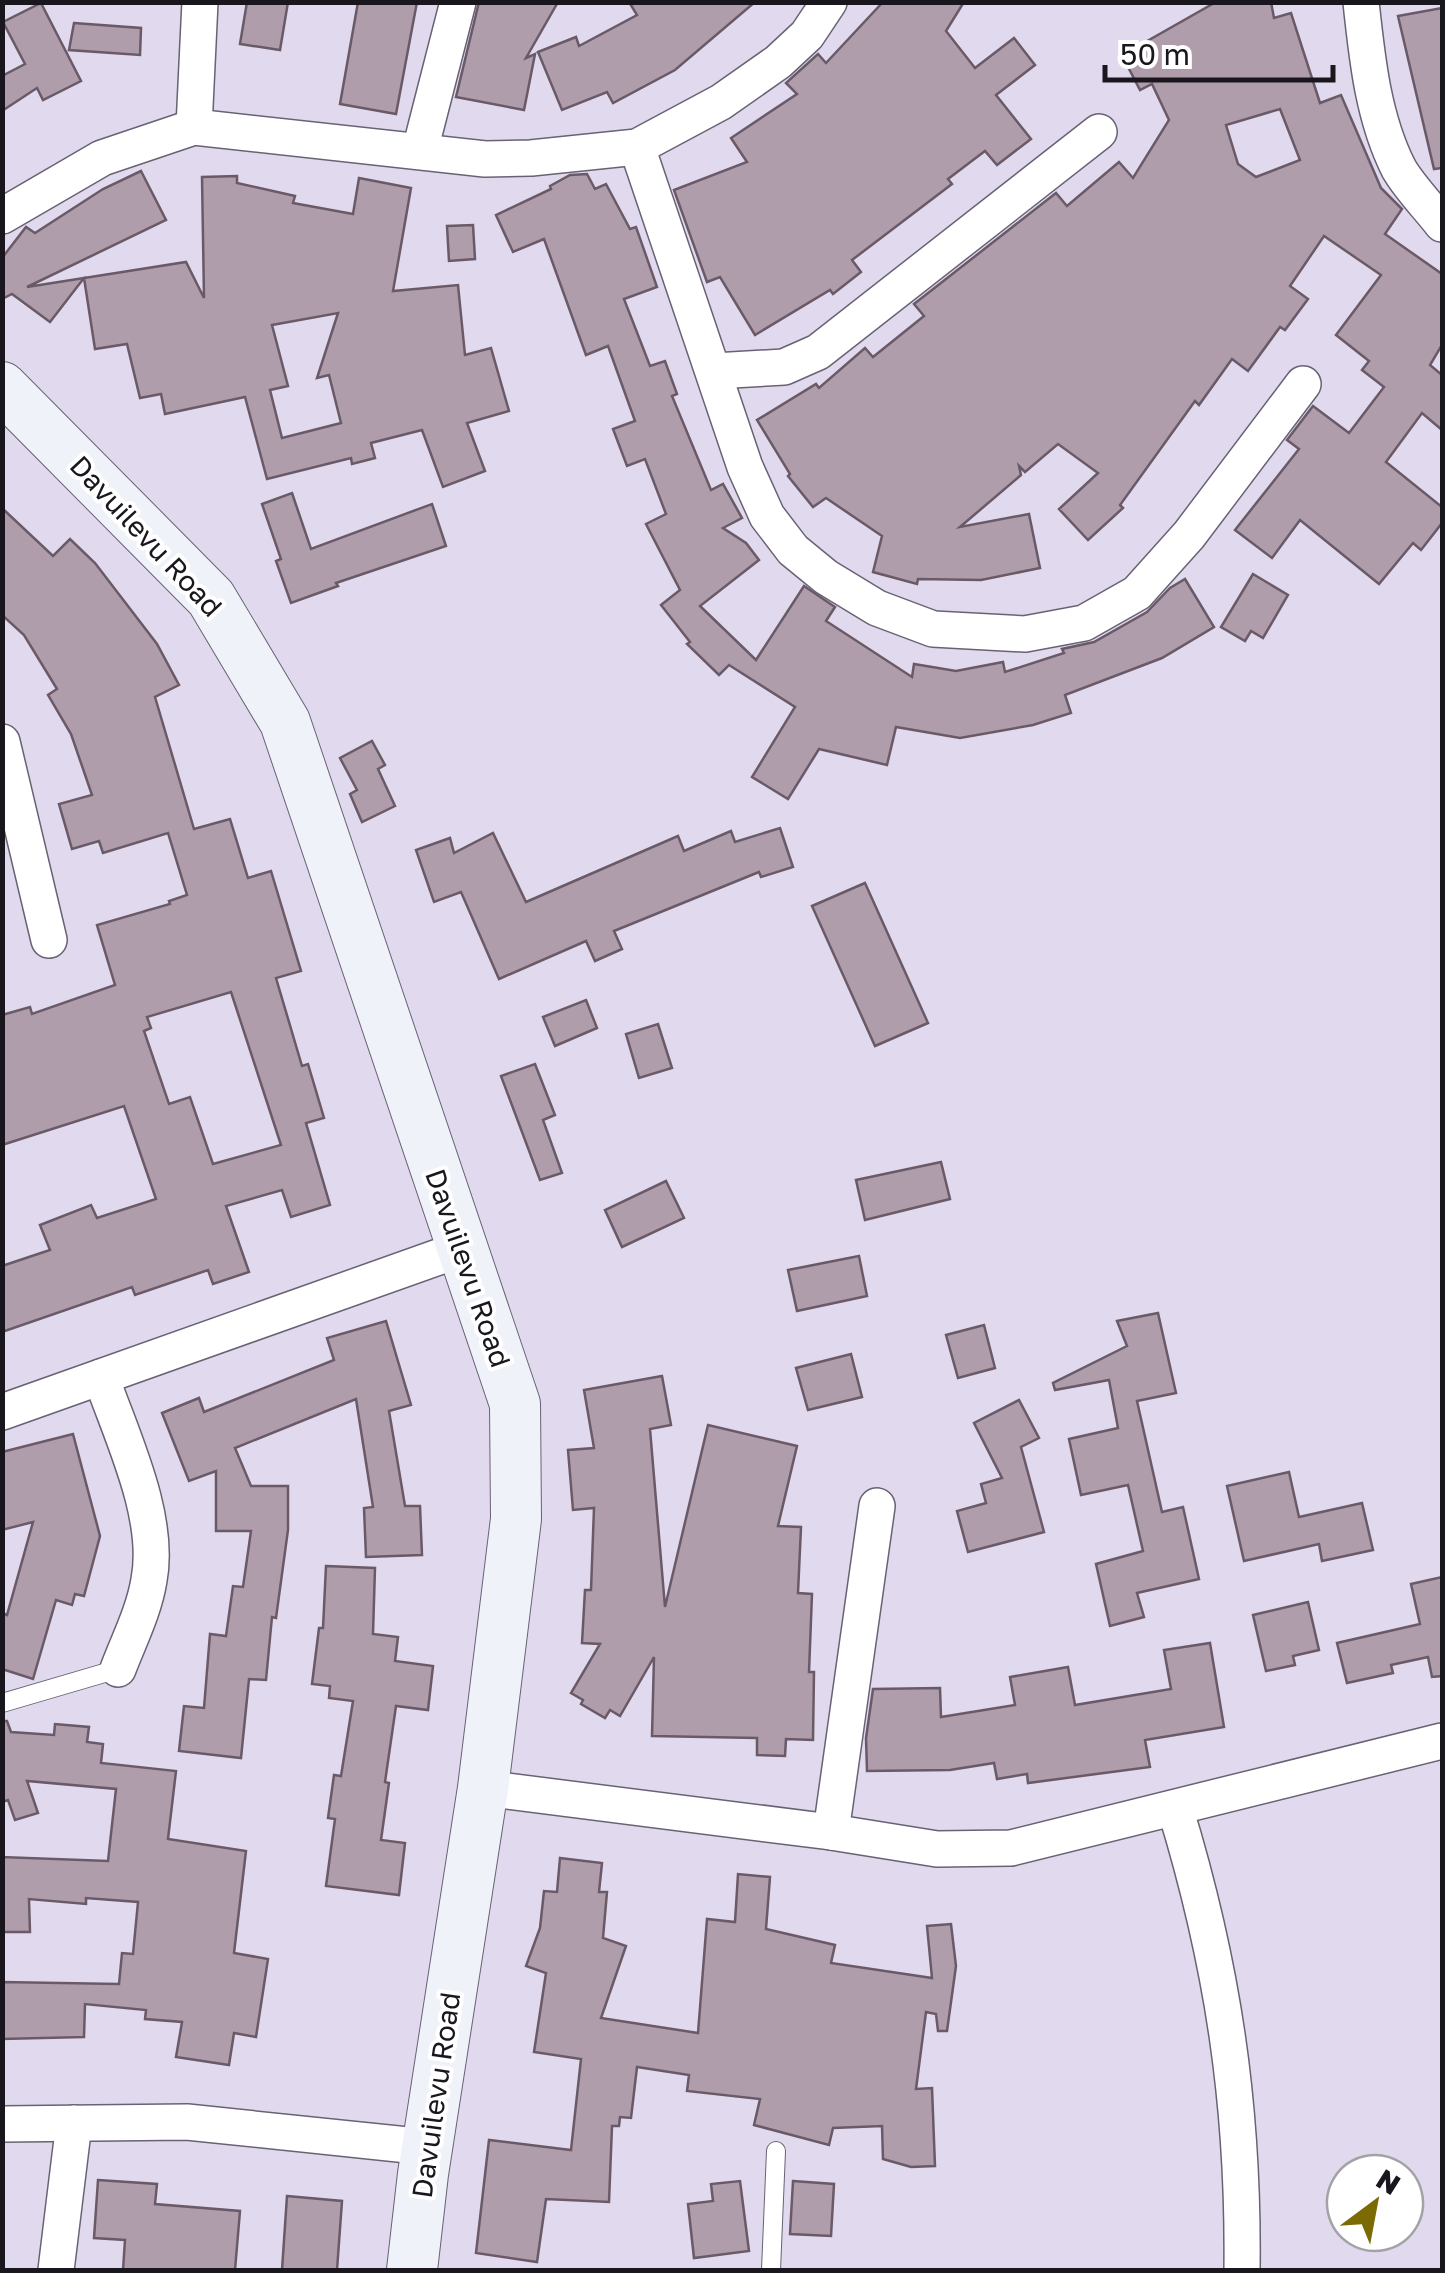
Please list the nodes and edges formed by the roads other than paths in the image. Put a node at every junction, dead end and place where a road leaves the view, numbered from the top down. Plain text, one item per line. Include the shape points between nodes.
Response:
1 (200, 2) edge
2 (458, 2) edge
3 (829, 2) edge
4 (1360, 2) edge
5 (194, 127) junction
6 (1099, 132) dead end
7 (637, 147) junction
8 (420, 150) junction
9 (2, 216) edge
10 (1442, 224) edge
11 (714, 371) junction
12 (1303, 384) dead end
13 (2, 387) edge
14 (2, 742) edge
15 (49, 940) dead end
16 (460, 1248) junction
17 (101, 1377) junction
18 (2, 1412) edge
19 (876, 1506) dead end
20 (118, 1669) joint
21 (2, 1703) edge
22 (1442, 1741) edge
23 (483, 1788) junction
24 (1175, 1808) junction
25 (831, 1832) junction
26 (74, 2123) junction
27 (2, 2124) edge
28 (428, 2147) junction
29 (776, 2151) dead end
30 (56, 2270) edge
31 (412, 2270) edge
32 (771, 2270) edge
33 (1242, 2270) edge

1 - 5 street
2 - 8 street
3 - 7 street via 778,62
4 - 10 street via 1378,113 1400,170
5 - 8 street
5 - 9 street via 102,158
6 - 11 street via 818,352 784,366
7 - 8 street via 485,159
7 - 11 street
11 - 12 street via 767,516 826,578 877,608 933,628 1024,634 1084,623 1137,593
13 - 16 street, Davuilevu Road via 211,598 285,722
14 - 15 street
16 - 17 street
16 - 23 street, Davuilevu Road via 516,1404 516,1519
17 - 18 street
17 - 20 street via 152,1539 149,1582
19 - 25 street
20 - 21 lane
22 - 24 street
23 - 25 street
23 - 28 street, Davuilevu Road
24 - 25 street via 1011,1848 938,1849
24 - 33 street via 1212,1939 1234,2072
26 - 27 street
26 - 28 street via 187,2122
26 - 30 street
28 - 31 street, Davuilevu Road
29 - 32 lane

